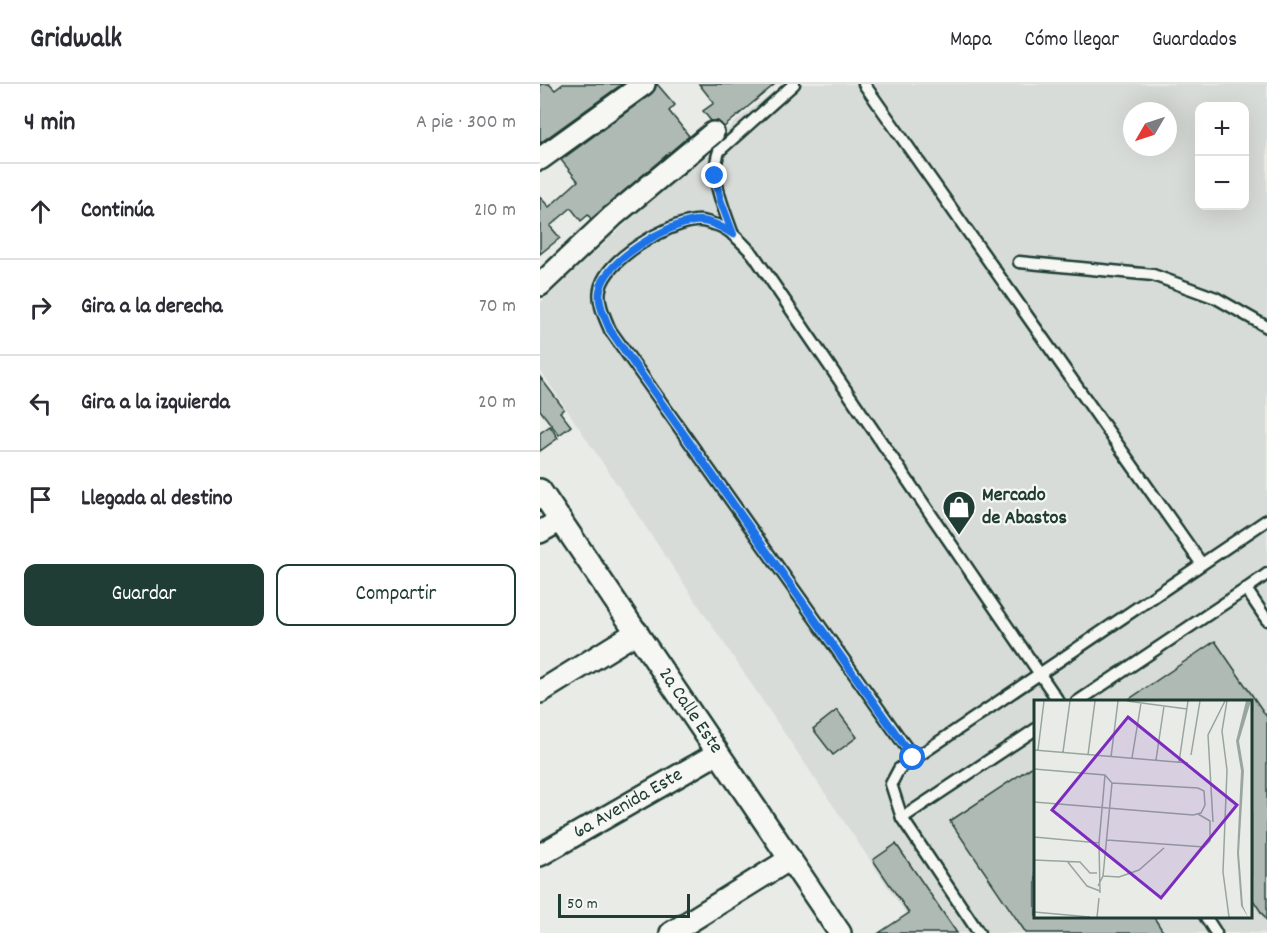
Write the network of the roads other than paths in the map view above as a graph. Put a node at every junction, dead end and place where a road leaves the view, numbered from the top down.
1 (644, 84) edge
2 (794, 84) edge
3 (864, 84) edge
4 (713, 133) dead end
5 (540, 159) edge
6 (733, 234) junction
7 (1019, 262) dead end
8 (540, 285) edge
9 (1267, 327) edge
10 (540, 490) edge
11 (561, 520) junction
12 (1267, 520) edge
13 (540, 532) edge
14 (1201, 563) junction
15 (1267, 574) edge
16 (1246, 589) junction
17 (1267, 620) edge
18 (637, 632) junction
19 (1039, 674) junction
20 (540, 692) edge
21 (1058, 700) edge
22 (1080, 700) edge
23 (1034, 730) edge
24 (718, 753) junction
25 (913, 758) junction
26 (902, 818) junction
27 (540, 855) edge
28 (790, 859) junction
29 (1206, 918) edge
30 (671, 933) edge
31 (840, 933) edge
32 (979, 933) edge
33 (1216, 933) edge

1 - 5 street
2 - 6 lane
3 - 14 lane
4 - 8 street
6 - 19 lane
6 - 25 lane
7 - 9 lane
10 - 11 street, 2a Calle Este
11 - 13 street
11 - 18 street, 2a Calle Este
12 - 14 lane
14 - 19 lane
15 - 16 lane
16 - 17 lane
16 - 22 lane
18 - 20 street
18 - 24 street, 2a Calle Este
19 - 21 lane
19 - 25 lane
23 - 26 lane
24 - 27 street, 6a Avenida Este
24 - 28 street, 2a Calle Este
25 - 26 lane
26 - 32 lane
28 - 30 street
28 - 31 street, 2a Calle Este
29 - 33 lane

